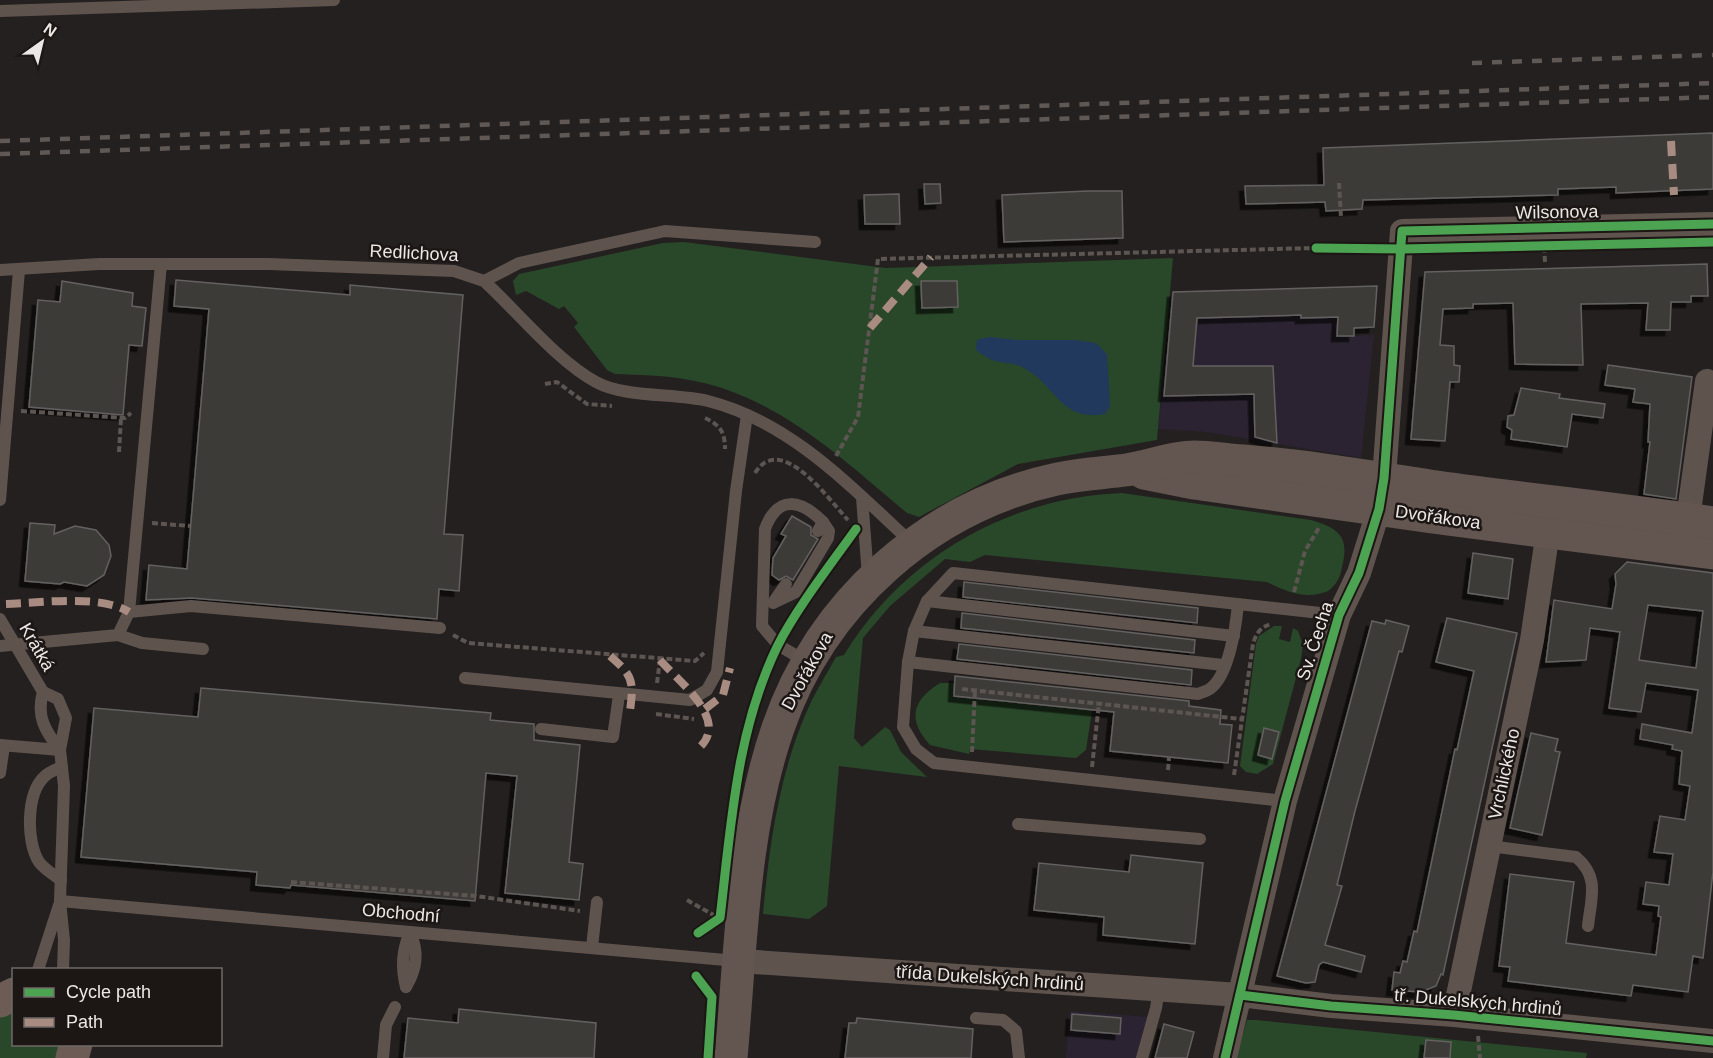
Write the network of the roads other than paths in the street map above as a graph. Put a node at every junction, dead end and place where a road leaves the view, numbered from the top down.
1 (334, 0) edge
2 (0, 11) edge
3 (1713, 224) edge
4 (1402, 231) joint
5 (815, 242) dead end
6 (161, 264) junction
7 (0, 270) edge
8 (19, 270) junction
9 (484, 281) junction
10 (1707, 381) dead end
11 (747, 415) junction
12 (3, 441) edge
13 (1382, 494) junction
14 (862, 498) junction
15 (0, 500) edge
16 (1701, 521) edge
17 (1548, 531) junction
18 (912, 543) junction
19 (1713, 553) edge
20 (868, 583) junction
21 (786, 584) dead end
22 (927, 601) junction
23 (775, 602) junction
24 (1238, 604) junction
25 (762, 610) junction
26 (129, 612) junction
27 (1339, 615) junction
28 (0, 619) edge
29 (440, 628) road end
30 (914, 631) junction
31 (118, 635) junction
32 (1234, 636) junction
33 (14, 644) junction
34 (0, 646) edge
35 (203, 649) dead end
36 (908, 662) junction
37 (808, 663) junction
38 (1223, 665) junction
39 (465, 678) dead end
40 (43, 692) junction
41 (619, 695) junction
42 (541, 729) dead end
43 (2, 746) edge
44 (60, 750) junction
45 (62, 767) junction
46 (0, 773) edge
47 (1285, 801) junction
48 (1018, 824) dead end
49 (1200, 839) dead end
50 (1489, 846) junction
51 (61, 880) junction
52 (60, 901) junction
53 (597, 902) dead end
54 (1588, 926) dead end
55 (592, 947) junction
56 (740, 961) junction
57 (38, 968) edge
58 (63, 968) edge
59 (1158, 989) junction
60 (1240, 995) junction
61 (395, 1007) dead end
62 (1454, 1015) junction
63 (976, 1018) dead end
64 (1713, 1041) edge
65 (382, 1058) edge
66 (731, 1058) edge
67 (1019, 1058) edge
68 (1142, 1058) edge
69 (1225, 1058) edge

1 - 2 lane
3 - 4 street, Wilsonova
4 - 13 street, Sv. Čecha
5 - 9 lane
6 - 8 lane, Redlichova
6 - 9 lane, Redlichova
6 - 26 lane
7 - 8 lane, Redlichova
8 - 12 lane
9 - 11 lane, Redlichova
10 - 16 street
11 - 14 lane, Redlichova
11 - 41 lane
12 - 15 lane
13 - 16 main road, Dvořákova
13 - 17 main road, Dvořákova
13 - 18 main road, Dvořákova
13 - 27 street, Sv. Čecha
14 - 18 lane, Redlichova
14 - 20 lane
17 - 19 main road, Dvořákova
17 - 50 street, Vrchlického
18 - 20 main road, Dvořákova
20 - 37 main road, Dvořákova
21 - 23 lane
22 - 24 lane
22 - 30 lane
22 - 32 lane
23 - 25 lane
23 - 25 lane
24 - 27 lane
24 - 32 lane
25 - 37 lane
26 - 29 lane
26 - 31 lane
27 - 47 street, Sv. Čecha
28 - 33 lane, Krátká
30 - 36 lane
30 - 38 lane
31 - 33 lane
31 - 35 lane
32 - 38 lane
33 - 34 lane
33 - 40 lane, Krátká
36 - 38 lane
36 - 47 lane
37 - 56 main road, Dvořákova
39 - 41 lane
40 - 44 lane
40 - 44 lane
41 - 42 lane
43 - 44 lane
43 - 46 lane
44 - 45 lane
45 - 51 lane
45 - 51 lane
47 - 60 street, Sv. Čecha
48 - 49 lane
50 - 54 lane
50 - 62 street, Vrchlického
51 - 52 lane
52 - 55 lane, Obchodní
52 - 57 lane
52 - 58 lane
53 - 55 lane
55 - 56 lane, Obchodní
56 - 59 street, třída Dukelských hrdinů
56 - 66 main road, Dvořákova
59 - 60 street, třída Dukelských hrdinů
59 - 68 lane
60 - 62 street, tř. Dukelských hrdinů
60 - 69 street, Sv. Čecha
61 - 65 lane
62 - 64 street, tř. Dukelských hrdinů
63 - 67 lane

